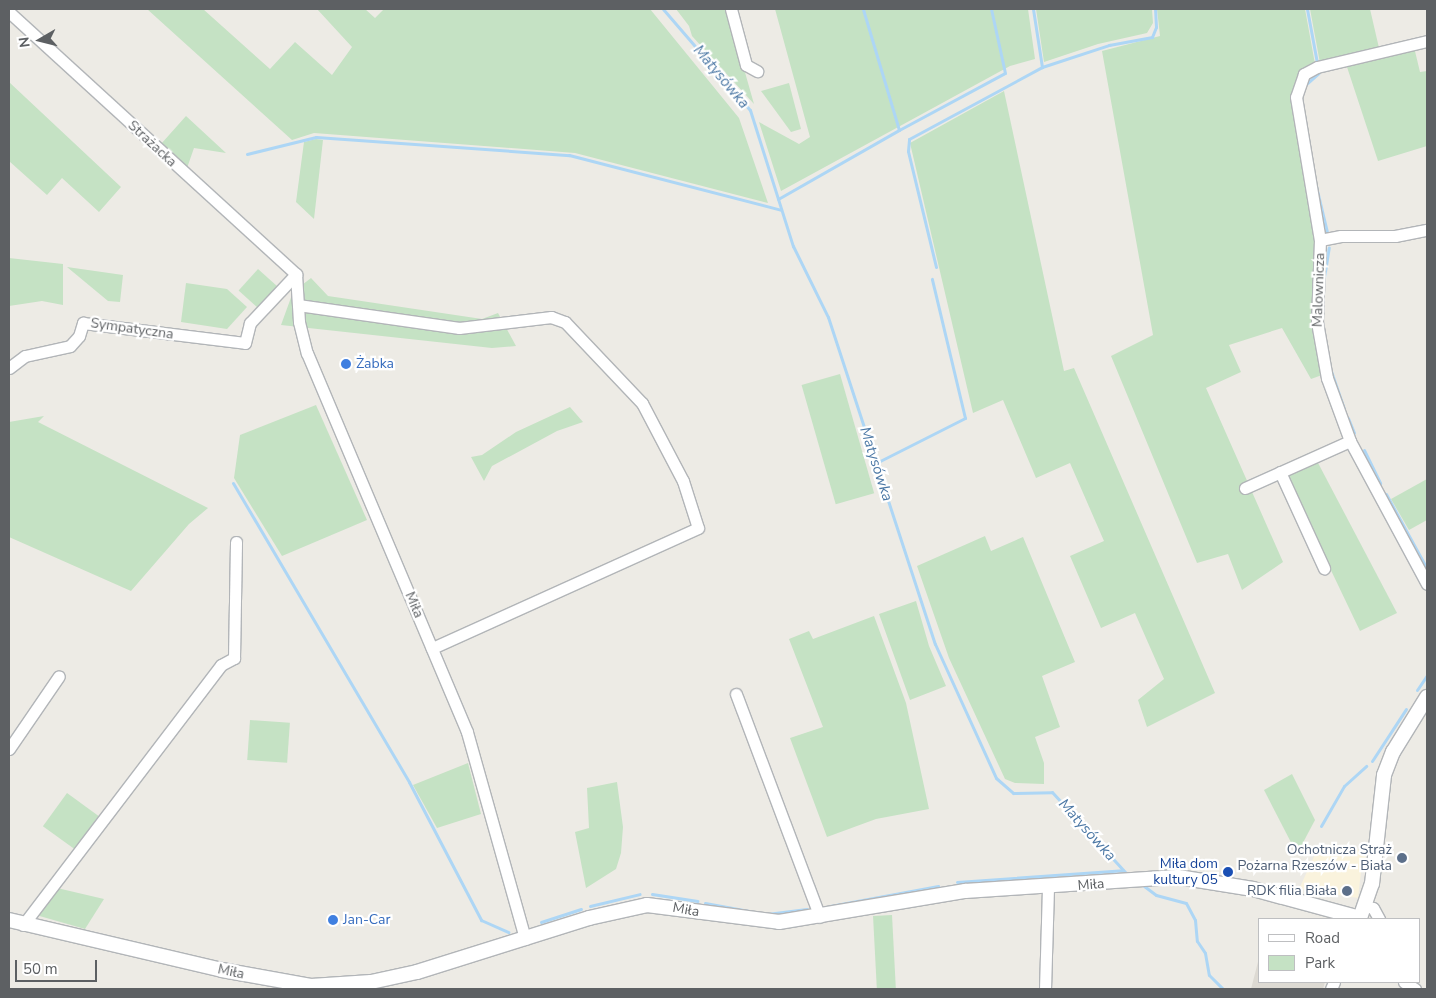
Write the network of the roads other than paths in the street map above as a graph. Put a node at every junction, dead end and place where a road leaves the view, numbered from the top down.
1 (731, 9) edge
2 (9, 12) edge
3 (1427, 41) edge
4 (757, 71) dead end
5 (1427, 230) edge
6 (1320, 240) junction
7 (296, 274) junction
8 (298, 305) junction
9 (9, 368) edge
10 (1350, 441) junction
11 (1280, 472) junction
12 (1245, 488) dead end
13 (236, 542) dead end
14 (1324, 568) dead end
15 (1427, 584) edge
16 (432, 648) junction
17 (58, 676) dead end
18 (736, 694) dead end
19 (1427, 697) edge
20 (9, 750) edge
21 (1048, 888) junction
22 (1362, 914) edge
23 (820, 917) junction
24 (1378, 918) edge
25 (9, 920) edge
26 (23, 925) junction
27 (525, 939) junction
28 (1045, 989) edge

1 - 4 street
2 - 7 street, Strażacka
3 - 6 street, Malownicza
5 - 6 street
6 - 10 street, Malownicza
7 - 8 street, Miła
7 - 9 street, Sympatyczna
8 - 16 street, Miła
8 - 16 street
10 - 11 street
10 - 15 street, Malownicza
11 - 12 street
11 - 14 street
13 - 26 street
16 - 27 street, Miła
17 - 20 street
18 - 23 street
19 - 22 street
21 - 22 street, Miła
21 - 23 street, Miła
21 - 28 street
22 - 24 street
23 - 27 street, Miła
25 - 26 street, Miła
26 - 27 street, Miła

